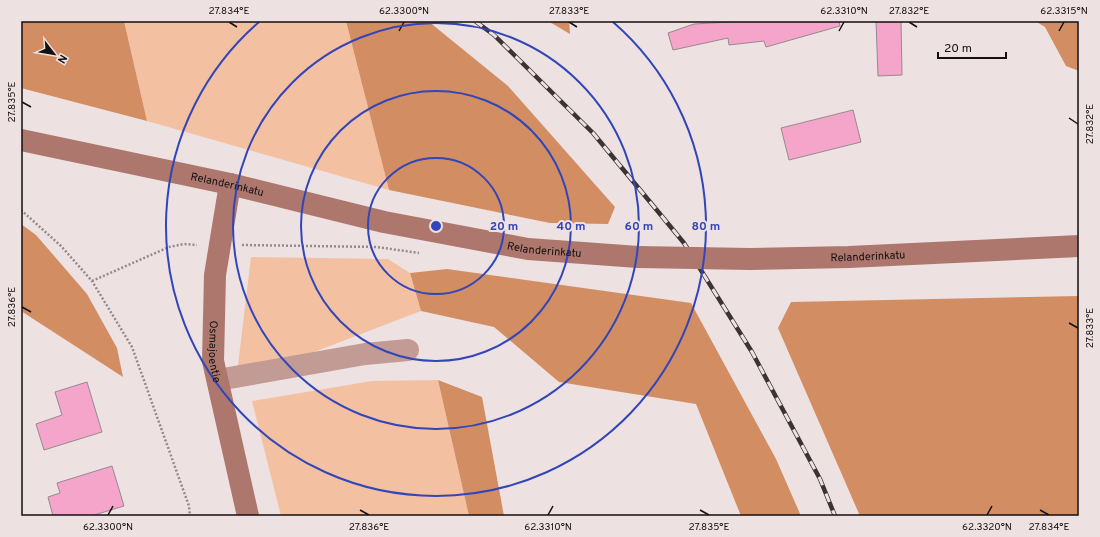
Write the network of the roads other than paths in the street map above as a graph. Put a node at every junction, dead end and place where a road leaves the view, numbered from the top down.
1 (21, 140) edge
2 (230, 184) junction
3 (1079, 246) edge
4 (408, 350) dead end
5 (218, 380) junction
6 (248, 516) edge

1 - 2 main road, Relanderinkatu
2 - 3 main road, Relanderinkatu, bridge
2 - 5 main road, Osmajoentie
4 - 5 street
5 - 6 main road, Osmajoentie

